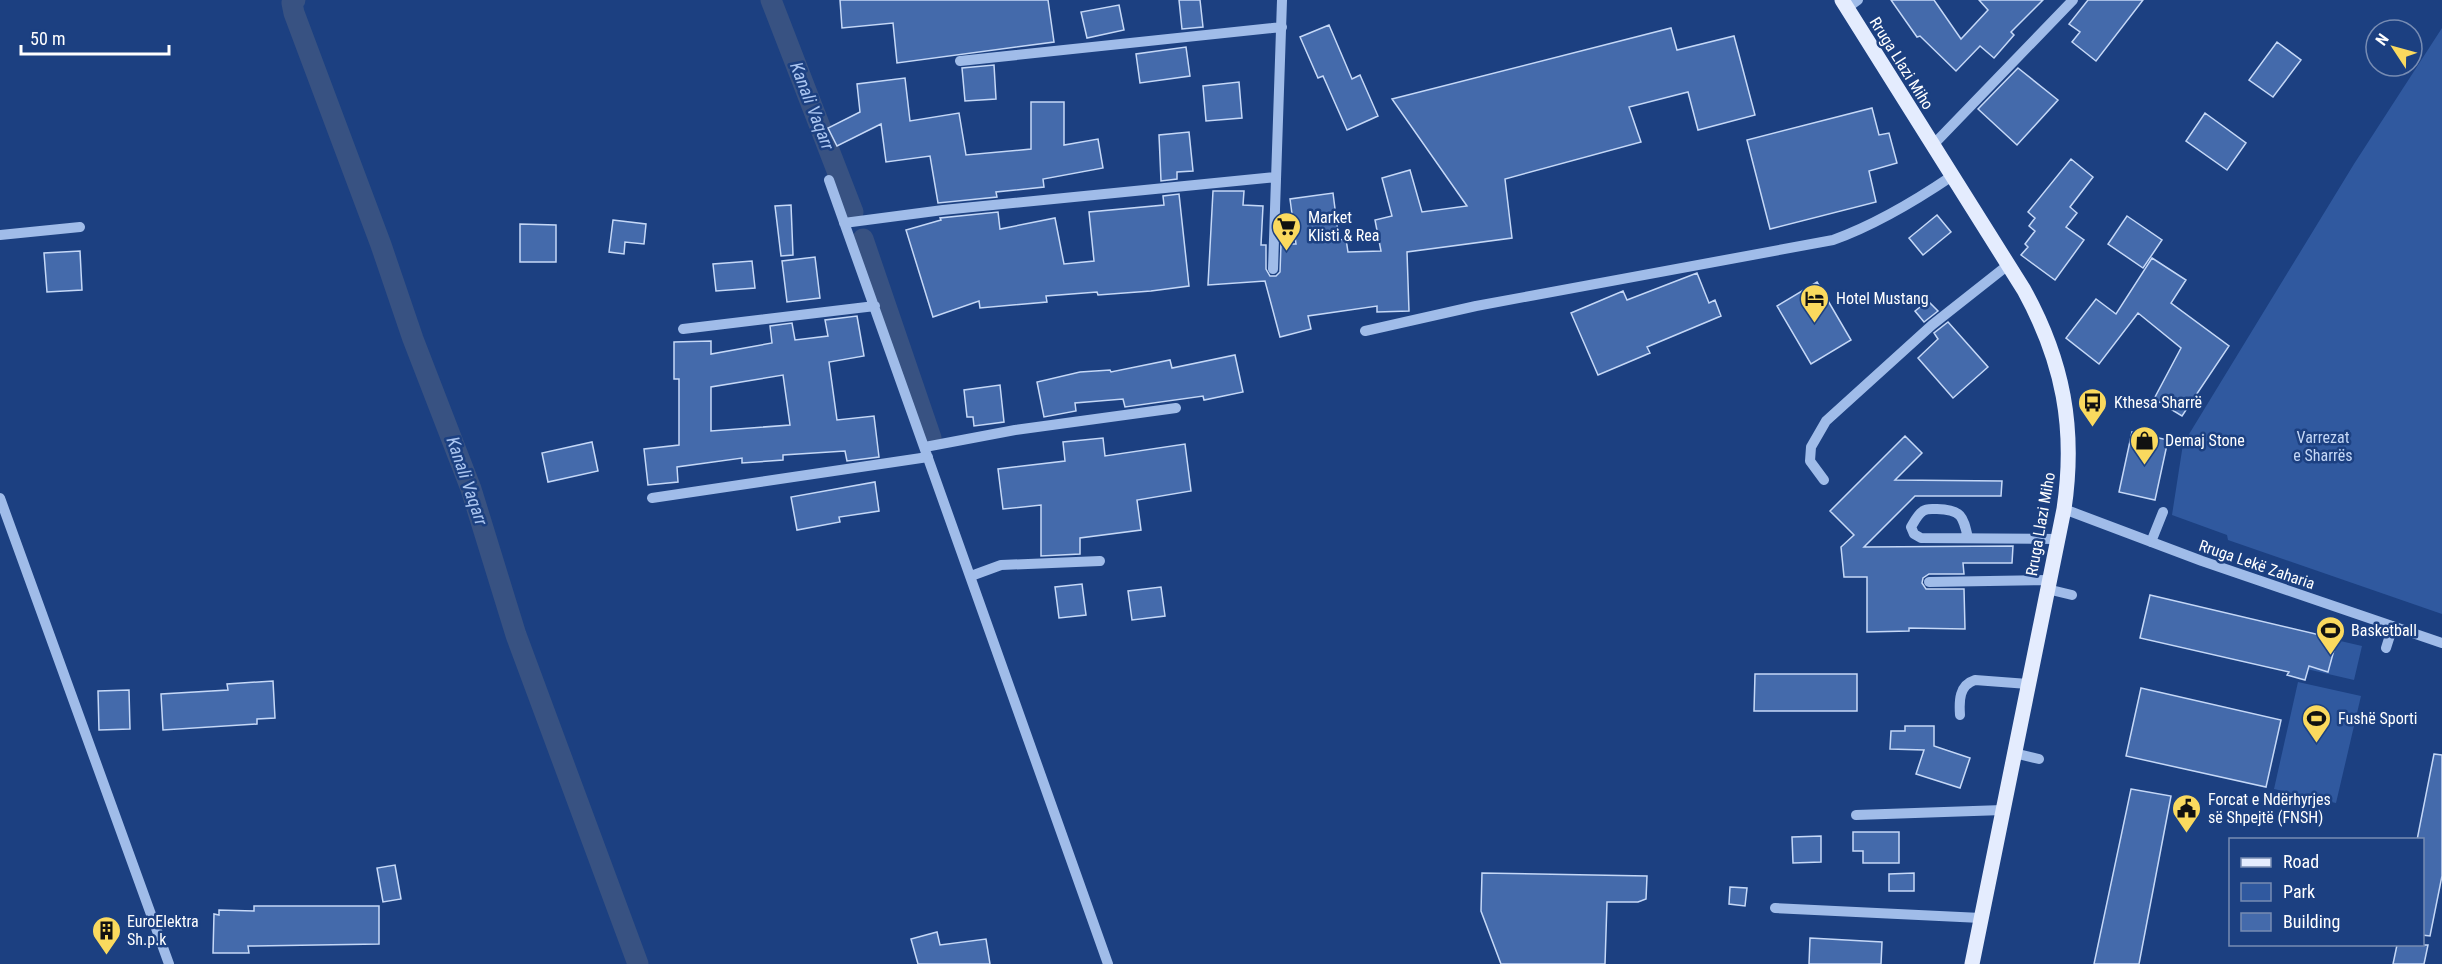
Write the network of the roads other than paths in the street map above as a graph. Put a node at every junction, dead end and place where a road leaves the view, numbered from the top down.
1 (1282, 0) edge
2 (2073, 0) edge
3 (1849, 3) edge
4 (1282, 27) junction
5 (960, 61) dead end
6 (1933, 146) junction
7 (1952, 176) junction
8 (1276, 177) junction
9 (829, 180) dead end
10 (844, 223) junction
11 (80, 226) dead end
12 (0, 235) edge
13 (2008, 265) junction
14 (1273, 269) dead end
15 (875, 306) junction
16 (683, 329) dead end
17 (1365, 331) dead end
18 (1176, 408) dead end
19 (927, 452) junction
20 (1824, 480) dead end
21 (0, 498) edge
22 (652, 498) dead end
23 (2064, 508) junction
24 (2163, 512) dead end
25 (1968, 538) junction
26 (2057, 539) junction
27 (2151, 542) junction
28 (1100, 561) dead end
29 (971, 576) junction
30 (1929, 582) dead end
31 (2048, 585) junction
32 (2072, 595) dead end
33 (2393, 626) junction
34 (2442, 643) edge
35 (2386, 648) dead end
36 (2028, 684) junction
37 (1960, 715) dead end
38 (2014, 753) junction
39 (2039, 759) dead end
40 (2002, 810) junction
41 (1857, 815) dead end
42 (1775, 908) dead end
43 (1981, 918) junction
44 (169, 964) edge
45 (1108, 964) edge
46 (1972, 964) edge

1 - 4 street
2 - 6 street
3 - 6 main road, Rruga Llazi Miho
4 - 5 street
4 - 8 street
6 - 7 main road, Rruga Llazi Miho
7 - 13 main road, Rruga Llazi Miho
7 - 17 street
8 - 10 street
8 - 14 street
9 - 10 street
10 - 15 street
11 - 12 street
13 - 20 street
13 - 23 main road, Rruga Llazi Miho
15 - 16 street
15 - 19 street
18 - 19 street
19 - 22 street
19 - 29 street
21 - 44 street
23 - 26 main road, Rruga Llazi Miho
23 - 27 street, Rruga Lekë Zaharia
24 - 27 street
25 - 25 street
25 - 26 street
26 - 31 main road, Rruga Llazi Miho
27 - 33 street, Rruga Lekë Zaharia
28 - 29 street
29 - 45 street
30 - 31 street
31 - 32 street
31 - 36 main road, Rruga Llazi Miho
33 - 34 street, Rruga Lekë Zaharia
33 - 35 street
36 - 37 street
36 - 38 main road, Rruga Llazi Miho
38 - 39 street
38 - 40 main road, Rruga Llazi Miho
40 - 41 street
40 - 43 main road, Rruga Llazi Miho
42 - 43 street
43 - 46 main road, Rruga Llazi Miho

